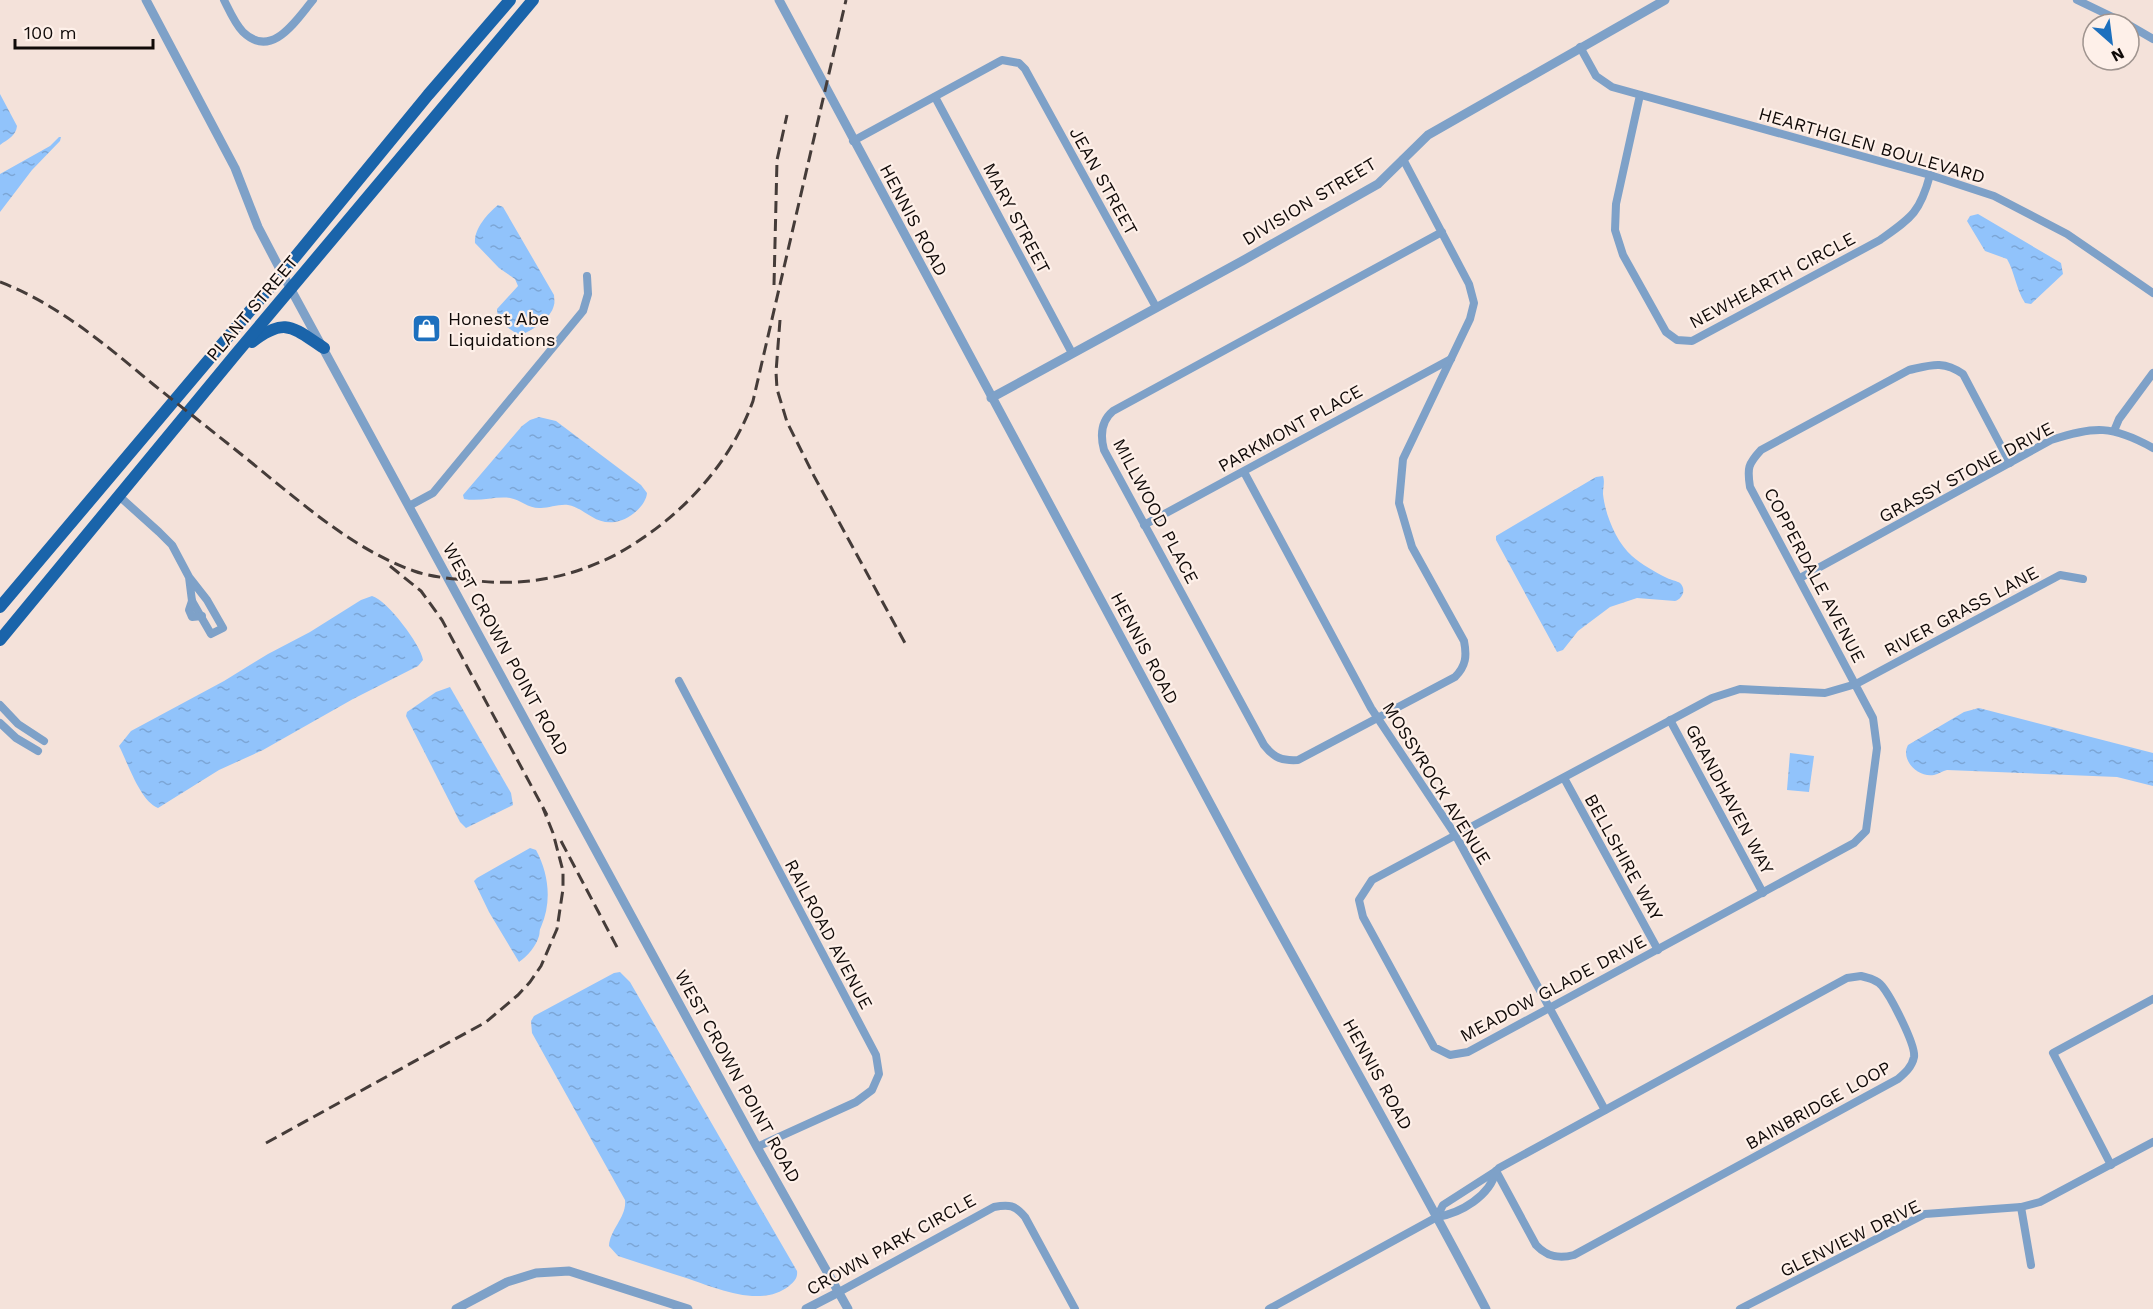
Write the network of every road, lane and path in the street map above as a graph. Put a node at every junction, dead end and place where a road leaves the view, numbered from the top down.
1 (146, 0) edge
2 (224, 0) edge
3 (312, 0) edge
4 (510, 0) edge
5 (519, 0) edge
6 (533, 0) edge
7 (779, 0) edge
8 (1665, 0) edge
9 (2077, 0) edge
10 (2101, 12) edge
11 (1580, 48) junction
12 (473, 70) junction
13 (1640, 95) junction
14 (935, 97) junction
15 (853, 141) junction
16 (1403, 159) junction
17 (1930, 175) junction
18 (1442, 232) junction
19 (282, 273) junction
20 (586, 276) dead end
21 (291, 289) junction
22 (2153, 293) edge
23 (1156, 308) junction
24 (324, 348) junction
25 (1072, 353) junction
26 (235, 355) junction
27 (1451, 359) junction
28 (2153, 373) edge
29 (991, 398) junction
30 (2114, 431) junction
31 (2153, 448) edge
32 (2010, 463) junction
33 (119, 466) junction
34 (1244, 472) junction
35 (119, 496) junction
36 (93, 497) junction
37 (410, 506) junction
38 (1144, 525) junction
39 (91, 531) junction
40 (189, 577) junction
41 (1800, 578) junction
42 (2083, 579) dead end
43 (0, 607) edge
44 (0, 640) edge
45 (679, 681) dead end
46 (1856, 684) junction
47 (0, 705) edge
48 (1378, 719) junction
49 (1670, 720) junction
50 (0, 723) edge
51 (45, 741) dead end
52 (38, 751) dead end
53 (1563, 778) junction
54 (1456, 836) junction
55 (1763, 893) junction
56 (1658, 950) junction
57 (2153, 999) edge
58 (1550, 1008) junction
59 (1605, 1110) junction
60 (2153, 1142) edge
61 (758, 1147) junction
62 (2111, 1165) junction
63 (1496, 1171) junction
64 (2021, 1207) junction
65 (1437, 1217) junction
66 (2031, 1265) dead end
67 (839, 1292) junction
68 (456, 1309) edge
69 (688, 1309) edge
70 (806, 1309) edge
71 (848, 1309) edge
72 (1075, 1309) edge
73 (1269, 1309) edge
74 (1486, 1309) edge
75 (1740, 1309) edge

1 - 19 street, WEST CROWN POINT ROAD
2 - 3 street
4 - 19 main road, PLANT STREET
5 - 12 main road
6 - 12 main road, PLANT STREET
7 - 15 street, HENNIS ROAD
8 - 11 street, DIVISION STREET
9 - 10 street
11 - 13 street, HEARTHGLEN BOULEVARD
11 - 16 street, DIVISION STREET
12 - 21 main road, PLANT STREET
13 - 17 street, HEARTHGLEN BOULEVARD
13 - 17 street, NEWHEARTH CIRCLE
14 - 15 street
14 - 23 street, JEAN STREET
14 - 25 street, MARY STREET
15 - 29 street, HENNIS ROAD
16 - 18 street
16 - 23 street, DIVISION STREET
17 - 22 street, HEARTHGLEN BOULEVARD
18 - 27 street
18 - 38 street, MILLWOOD PLACE
19 - 21 street, WEST CROWN POINT ROAD
19 - 33 main road, PLANT STREET
20 - 37 street
21 - 24 street, WEST CROWN POINT ROAD
21 - 26 main road, PLANT STREET
23 - 25 street, DIVISION STREET
24 - 26 main road
24 - 37 street, WEST CROWN POINT ROAD
25 - 29 street, DIVISION STREET
26 - 35 main road, PLANT STREET
27 - 34 street, PARKMONT PLACE
27 - 48 street, MILLWOOD PLACE
28 - 30 street
29 - 65 street, HENNIS ROAD
30 - 31 street, GRASSY STONE DRIVE
30 - 32 street, GRASSY STONE DRIVE
32 - 41 street, GRASSY STONE DRIVE
32 - 41 street, COPPERDALE AVENUE
33 - 35 main road
33 - 36 main road, PLANT STREET
34 - 38 street, PARKMONT PLACE
34 - 48 street, MOSSYROCK AVENUE
35 - 39 main road, PLANT STREET
35 - 40 street
36 - 39 main road
36 - 43 main road, PLANT STREET
37 - 61 street, WEST CROWN POINT ROAD
38 - 48 street, MILLWOOD PLACE
39 - 44 main road, PLANT STREET
40 - 40 street
41 - 46 street, COPPERDALE AVENUE
42 - 46 street, RIVER GRASS LANE
45 - 61 street, RAILROAD AVENUE
46 - 49 street, MEADOW GLADE DRIVE
46 - 55 street, MEADOW GLADE DRIVE
47 - 51 street
48 - 54 street, MOSSYROCK AVENUE
49 - 53 street, MEADOW GLADE DRIVE
49 - 55 street, GRANDHAVEN WAY
50 - 52 street
53 - 54 street, MEADOW GLADE DRIVE
53 - 56 street, BELLSHIRE WAY
54 - 58 street, MOSSYROCK AVENUE
54 - 58 street, MEADOW GLADE DRIVE
55 - 56 street, MEADOW GLADE DRIVE
56 - 58 street, MEADOW GLADE DRIVE
57 - 62 street
58 - 59 street, MOSSYROCK AVENUE
59 - 63 street, BAINBRIDGE LOOP
59 - 63 street, BAINBRIDGE LOOP
60 - 62 street, GLENVIEW DRIVE
61 - 67 street, WEST CROWN POINT ROAD
62 - 64 street, GLENVIEW DRIVE
63 - 65 street, BAINBRIDGE LOOP
63 - 65 street, BAINBRIDGE LOOP
64 - 66 street
64 - 75 street, GLENVIEW DRIVE
65 - 73 street
65 - 74 street, HENNIS ROAD
67 - 70 street, CROWN PARK CIRCLE
67 - 71 street, WEST CROWN POINT ROAD
67 - 72 street, CROWN PARK CIRCLE
68 - 69 street

